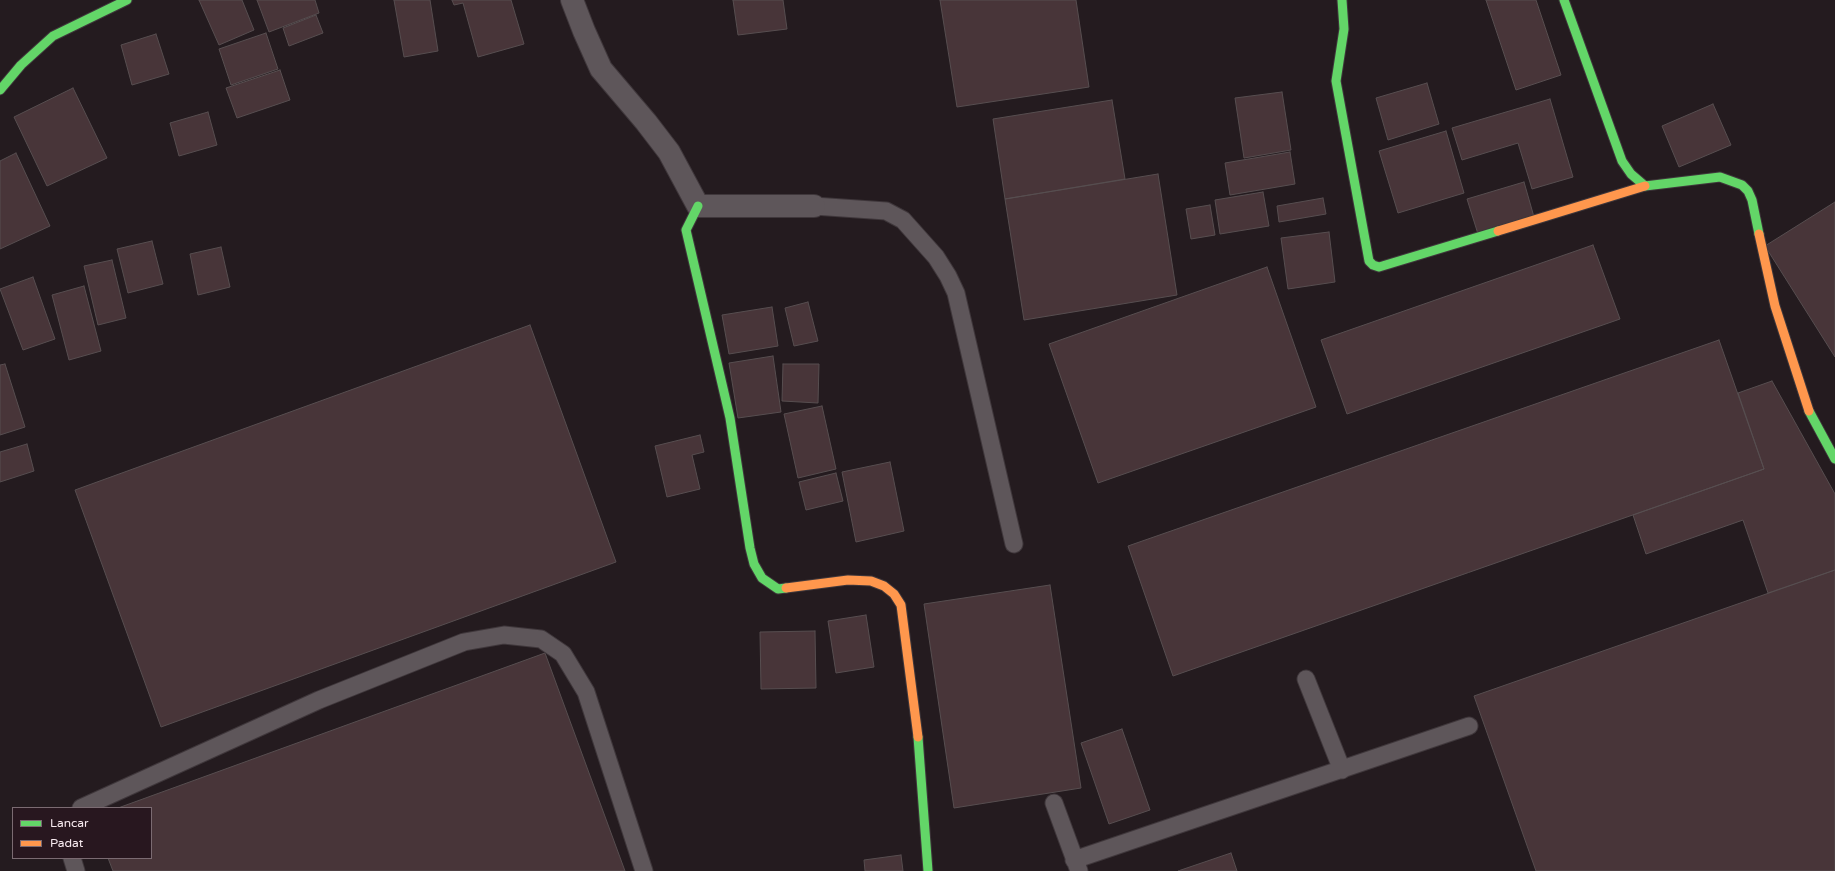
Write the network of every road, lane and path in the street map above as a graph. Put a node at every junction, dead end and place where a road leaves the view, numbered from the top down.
1 (128, 0) edge
2 (572, 0) edge
3 (1342, 0) edge
4 (1564, 0) edge
5 (0, 90) edge
6 (1645, 186) junction
7 (698, 206) junction
8 (814, 206) joint
9 (1835, 459) edge
10 (1014, 544) dead end
11 (1306, 679) dead end
12 (1469, 726) dead end
13 (1342, 770) junction
14 (1054, 803) dead end
15 (83, 807) edge
16 (72, 859) edge
17 (1077, 866) edge
18 (76, 871) edge
19 (644, 871) edge
20 (928, 871) edge

1 - 5 street
2 - 7 street
3 - 6 street
4 - 6 street
6 - 9 street
7 - 8 street
7 - 20 street
8 - 10 lane
11 - 13 lane
12 - 13 lane
13 - 17 lane
14 - 17 lane
15 - 19 lane
16 - 18 lane

